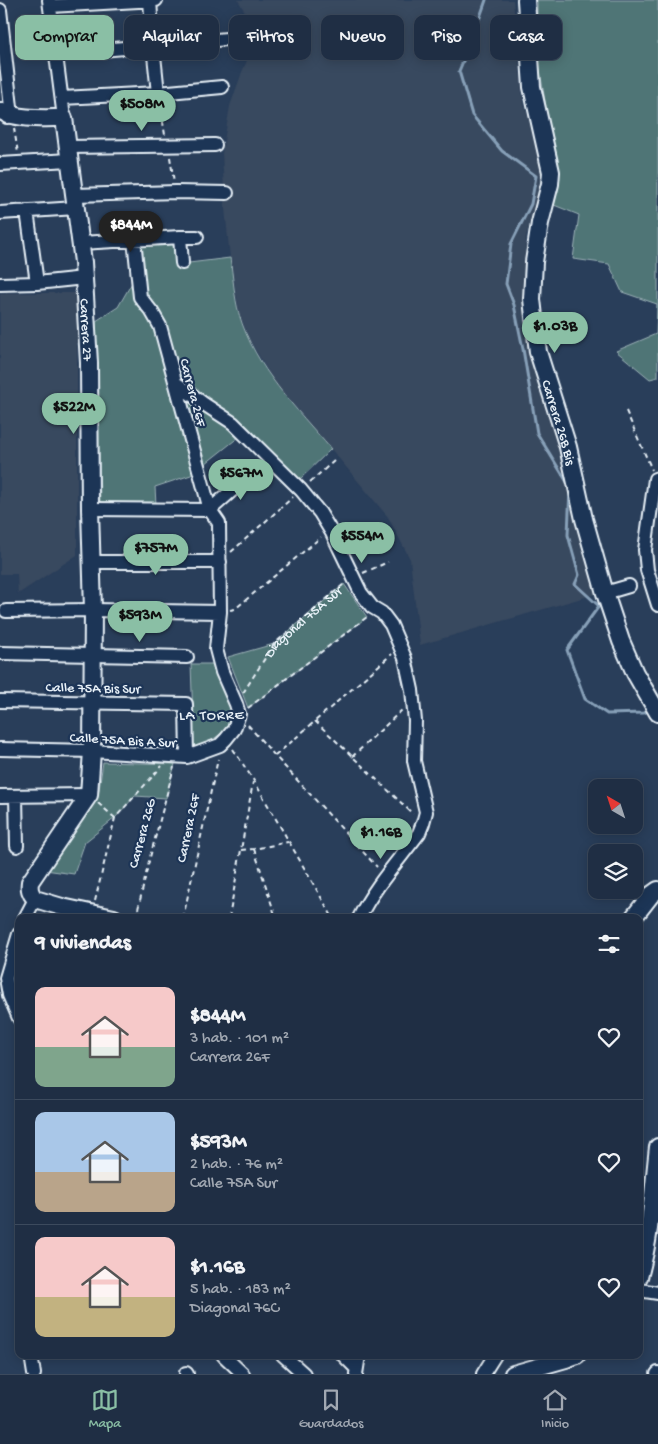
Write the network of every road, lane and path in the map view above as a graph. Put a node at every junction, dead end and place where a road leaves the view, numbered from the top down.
1 (150, 0) edge
2 (156, 0) edge
3 (526, 0) edge
4 (49, 3) edge
5 (0, 10) edge
6 (151, 15) edge
7 (57, 60) edge
8 (154, 60) edge
9 (222, 87) dead end
10 (158, 93) junction
11 (62, 98) junction
12 (4, 115) edge
13 (64, 118) junction
14 (215, 145) dead end
15 (69, 154) junction
16 (19, 163) junction
17 (0, 164) edge
18 (227, 193) dead end
19 (76, 202) junction
20 (27, 211) junction
21 (0, 213) edge
22 (180, 237) junction
23 (197, 237) dead end
24 (134, 239) junction
25 (81, 243) junction
26 (182, 263) dead end
27 (84, 278) junction
28 (37, 283) junction
29 (0, 284) edge
30 (176, 383) junction
31 (626, 411) dead end
32 (334, 461) dead end
33 (254, 471) dead end
34 (657, 478) edge
35 (301, 490) junction
36 (90, 509) junction
37 (210, 510) junction
38 (330, 529) junction
39 (92, 562) junction
40 (220, 562) junction
41 (388, 562) dead end
42 (353, 577) junction
43 (629, 586) dead end
44 (605, 593) junction
45 (658, 605) edge
46 (376, 609) junction
47 (93, 610) junction
48 (6, 611) dead end
49 (220, 612) junction
50 (400, 647) junction
51 (0, 653) edge
52 (92, 656) junction
53 (186, 657) dead end
54 (413, 700) junction
55 (0, 701) edge
56 (654, 701) edge
57 (92, 702) junction
58 (238, 709) junction
59 (315, 721) junction
60 (227, 738) junction
61 (0, 749) edge
62 (92, 751) junction
63 (274, 756) junction
64 (178, 757) junction
65 (352, 757) junction
66 (254, 781) junction
67 (89, 795) junction
68 (0, 796) edge
69 (16, 796) junction
70 (425, 817) junction
71 (115, 818) junction
72 (289, 842) junction
73 (17, 846) dead end
74 (254, 849) junction
75 (241, 850) junction
76 (386, 876) junction
77 (658, 890) edge
78 (35, 899) junction
79 (92, 913) junction
80 (28, 914) edge
81 (96, 914) edge
82 (137, 914) edge
83 (184, 914) edge
84 (230, 914) edge
85 (275, 914) edge
86 (330, 914) edge
87 (361, 914) edge
88 (636, 914) edge
89 (15, 948) edge
90 (15, 1009) edge
91 (658, 1147) edge
92 (643, 1263) edge
93 (643, 1291) edge
94 (658, 1293) edge
95 (32, 1359) edge
96 (227, 1359) edge
97 (287, 1359) edge
98 (492, 1359) edge
99 (566, 1359) edge
100 (524, 1373) edge
101 (34, 1374) edge
102 (243, 1374) edge
103 (304, 1374) edge
104 (483, 1374) edge

1 - 2 street
1 - 4 street
1 - 6 street
3 - 44 street, Carrera 26B Bis
5 - 12 street
7 - 11 street, Carrera 27
8 - 10 street
9 - 10 street
10 - 11 street
11 - 13 street, Carrera 27
12 - 13 street
12 - 16 path
13 - 15 street, Carrera 27
14 - 15 street
15 - 16 street
15 - 19 street, Carrera 27
16 - 17 street
18 - 19 street
19 - 20 street
19 - 25 street, Carrera 27
20 - 21 street
20 - 28 street
22 - 23 street
22 - 24 street
22 - 26 street
24 - 25 street
24 - 30 street, Carrera 26F
25 - 27 street, Carrera 27
27 - 28 street
27 - 36 street, Carrera 27
28 - 29 street
30 - 35 street
30 - 37 street, Carrera 26F
31 - 34 path
32 - 35 path
33 - 37 street
34 - 45 street
35 - 38 street
35 - 40 path
36 - 37 street
36 - 39 street, Carrera 27
37 - 40 street, Carrera 26F
38 - 42 street
38 - 49 path
39 - 40 street
39 - 47 street, Carrera 27
40 - 49 street, Carrera 26F
41 - 42 path, Diagonal 75A Sur
42 - 46 street
42 - 58 path, Diagonal 75A Sur
43 - 44 street
44 - 56 street, Carrera 26B Bis
46 - 50 street
46 - 58 path
47 - 48 street
47 - 49 street
47 - 52 street, Carrera 27
49 - 58 street, Carrera 26F
50 - 54 street
50 - 59 path
51 - 52 street
52 - 53 street
52 - 57 street, Carrera 27
54 - 65 path
54 - 70 street
55 - 57 street, Calle 75A Bis Sur
57 - 62 street, Carrera 27
57 - 64 street, Calle 75A Bis Sur
58 - 60 street
58 - 63 path
59 - 63 path
59 - 65 path
60 - 64 street, Calle 75A Bis A Sur
60 - 66 path
60 - 83 path, Carrera 26F
61 - 62 street, Calle 75A Bis A Sur
62 - 64 street, Calle 75A Bis A Sur
62 - 67 street
63 - 76 path
64 - 71 path
64 - 82 path, Carrera 26G
65 - 70 path
66 - 72 path
66 - 75 path
67 - 69 street
67 - 71 path
67 - 78 street
68 - 69 street
69 - 73 street
70 - 76 street
71 - 79 path
72 - 74 path
72 - 86 path
74 - 75 path
74 - 85 path
75 - 84 path
76 - 87 street
77 - 88 street
78 - 79 street
78 - 80 street
79 - 81 street
89 - 90 street
91 - 92 street
93 - 94 street
95 - 101 street
96 - 102 street
97 - 103 street
98 - 104 street
99 - 100 street

